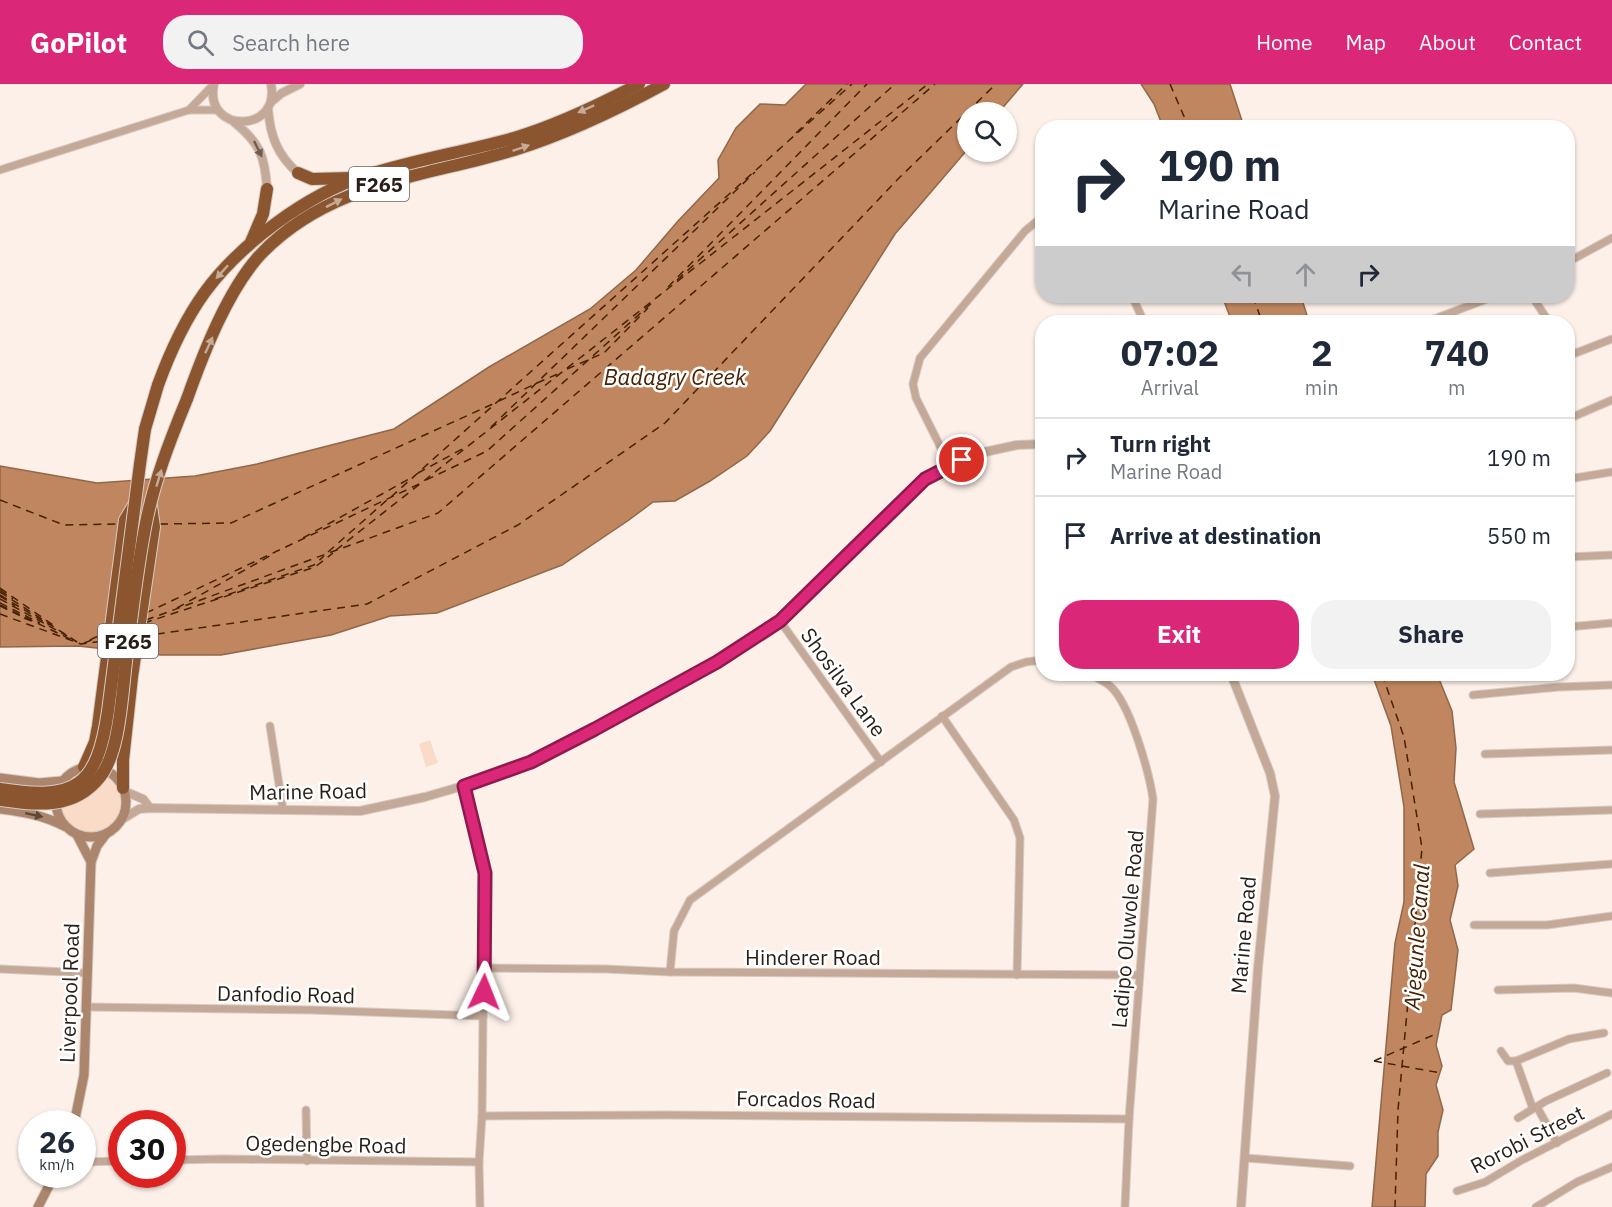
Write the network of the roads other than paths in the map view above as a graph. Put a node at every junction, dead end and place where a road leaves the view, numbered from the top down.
1 (214, 84) edge
2 (271, 84) edge
3 (300, 84) edge
4 (639, 84) edge
5 (664, 84) edge
6 (269, 105) junction
7 (189, 110) junction
8 (218, 110) junction
9 (231, 120) junction
10 (0, 170) edge
11 (298, 173) joint
12 (362, 177) junction
13 (267, 189) joint
14 (1035, 223) edge
15 (1612, 238) edge
16 (249, 247) junction
17 (1575, 258) edge
18 (1476, 303) edge
19 (1445, 315) edge
20 (1612, 339) edge
21 (1575, 353) edge
22 (1612, 400) edge
23 (1575, 415) edge
24 (1035, 444) edge
25 (950, 466) junction
26 (1612, 472) edge
27 (1575, 478) edge
28 (151, 504) junction
29 (134, 505) junction
30 (1612, 555) edge
31 (1575, 557) edge
32 (780, 621) junction
33 (1612, 623) edge
34 (1575, 626) edge
35 (1035, 661) edge
36 (1101, 681) edge
37 (1234, 681) edge
38 (1612, 685) edge
39 (1473, 695) dead end
40 (942, 716) junction
41 (270, 726) dead end
42 (1612, 750) edge
43 (1485, 754) dead end
44 (881, 762) junction
45 (84, 767) junction
46 (0, 778) edge
47 (62, 781) junction
48 (464, 786) junction
49 (0, 789) edge
50 (124, 789) junction
51 (0, 800) edge
52 (150, 808) junction
53 (0, 809) edge
54 (283, 810) junction
55 (1612, 810) edge
56 (1480, 814) dead end
57 (121, 820) junction
58 (66, 827) junction
59 (77, 834) junction
60 (106, 834) junction
61 (91, 862) junction
62 (1612, 864) edge
63 (1490, 873) dead end
64 (1612, 916) edge
65 (1474, 925) dead end
66 (486, 968) junction
67 (0, 969) edge
68 (670, 972) junction
69 (87, 973) junction
70 (1017, 975) junction
71 (1139, 975) junction
72 (1498, 990) dead end
73 (1612, 993) edge
74 (87, 1007) junction
75 (483, 1016) junction
76 (1604, 1033) dead end
77 (1501, 1051) dead end
78 (1516, 1061) junction
79 (1607, 1073) dead end
80 (1535, 1108) junction
81 (77, 1110) edge
82 (306, 1110) dead end
83 (1612, 1114) edge
84 (482, 1116) junction
85 (1518, 1118) dead end
86 (1129, 1119) junction
87 (1557, 1143) junction
88 (1245, 1158) junction
89 (186, 1160) edge
90 (307, 1161) junction
91 (479, 1162) junction
92 (1350, 1166) dead end
93 (1612, 1167) edge
94 (48, 1188) edge
95 (1457, 1191) dead end
96 (38, 1207) edge
97 (480, 1207) edge
98 (1125, 1207) edge
99 (1241, 1207) edge
100 (1536, 1207) edge

1 - 7 street
1 - 8 street
2 - 6 street
3 - 6 street
4 -> 12 highway, F265
28 -> 5 highway, F265, bridge
6 - 9 street
6 - 11 street
7 - 8 street
7 - 10 street
8 - 9 street
9 -> 13 street
11 - 12 highway
12 - 16 highway, F265
13 - 16 highway
14 - 25 street
15 - 17 street
16 -> 29 highway, F265, bridge
18 - 19 street
20 - 21 street
22 - 23 street
24 - 25 street, Marine Road
25 - 32 street, Marine Road
26 - 27 street
28 - 50 highway
28 - 51 highway, F265, bridge
29 - 45 highway
29 - 49 highway, F265, bridge
30 - 31 street
32 - 44 street, Shosilva Lane
32 - 48 street, Marine Road
33 - 34 street
35 - 40 street
36 - 71 street, Ladipo Oluwole Road
37 - 88 street, Marine Road
38 - 39 street
40 - 44 street
40 - 70 street
41 - 54 street
42 - 43 street
44 - 68 street
45 - 47 main road
45 - 50 main road
46 - 47 main road
47 - 58 main road
48 - 54 street, Marine Road
48 - 66 street
50 - 52 street
50 - 57 main road
52 - 54 street, Marine Road
52 - 57 street
53 -> 58 main road
55 - 56 street
57 - 60 main road
58 - 59 main road
59 - 60 main road
59 - 61 main road, Liverpool Road
60 - 61 main road, Liverpool Road
61 - 69 main road, Liverpool Road
62 - 63 street
64 - 65 street
66 - 68 street, Hinderer Road
66 - 75 street
67 - 69 street
68 - 70 street, Hinderer Road
69 - 74 main road, Liverpool Road
70 - 71 street, Hinderer Road
71 - 86 street, Ladipo Oluwole Road
72 - 73 street
74 - 75 street, Danfodio Road
74 - 81 main road, Liverpool Road
75 - 84 street
76 - 78 street
77 - 78 street
78 - 80 street
79 - 80 street
80 - 85 street
80 - 87 street
82 - 90 street
83 - 87 street, Rorobi Street
84 - 86 street, Forcados Road
84 - 91 street
86 - 98 street, Ladipo Oluwole Road
87 - 95 street, Rorobi Street
88 - 92 street
88 - 99 street, Marine Road
89 - 90 street, Ogedengbe Road
90 - 91 street, Ogedengbe Road
91 - 97 street
93 - 100 street
94 - 96 main road

